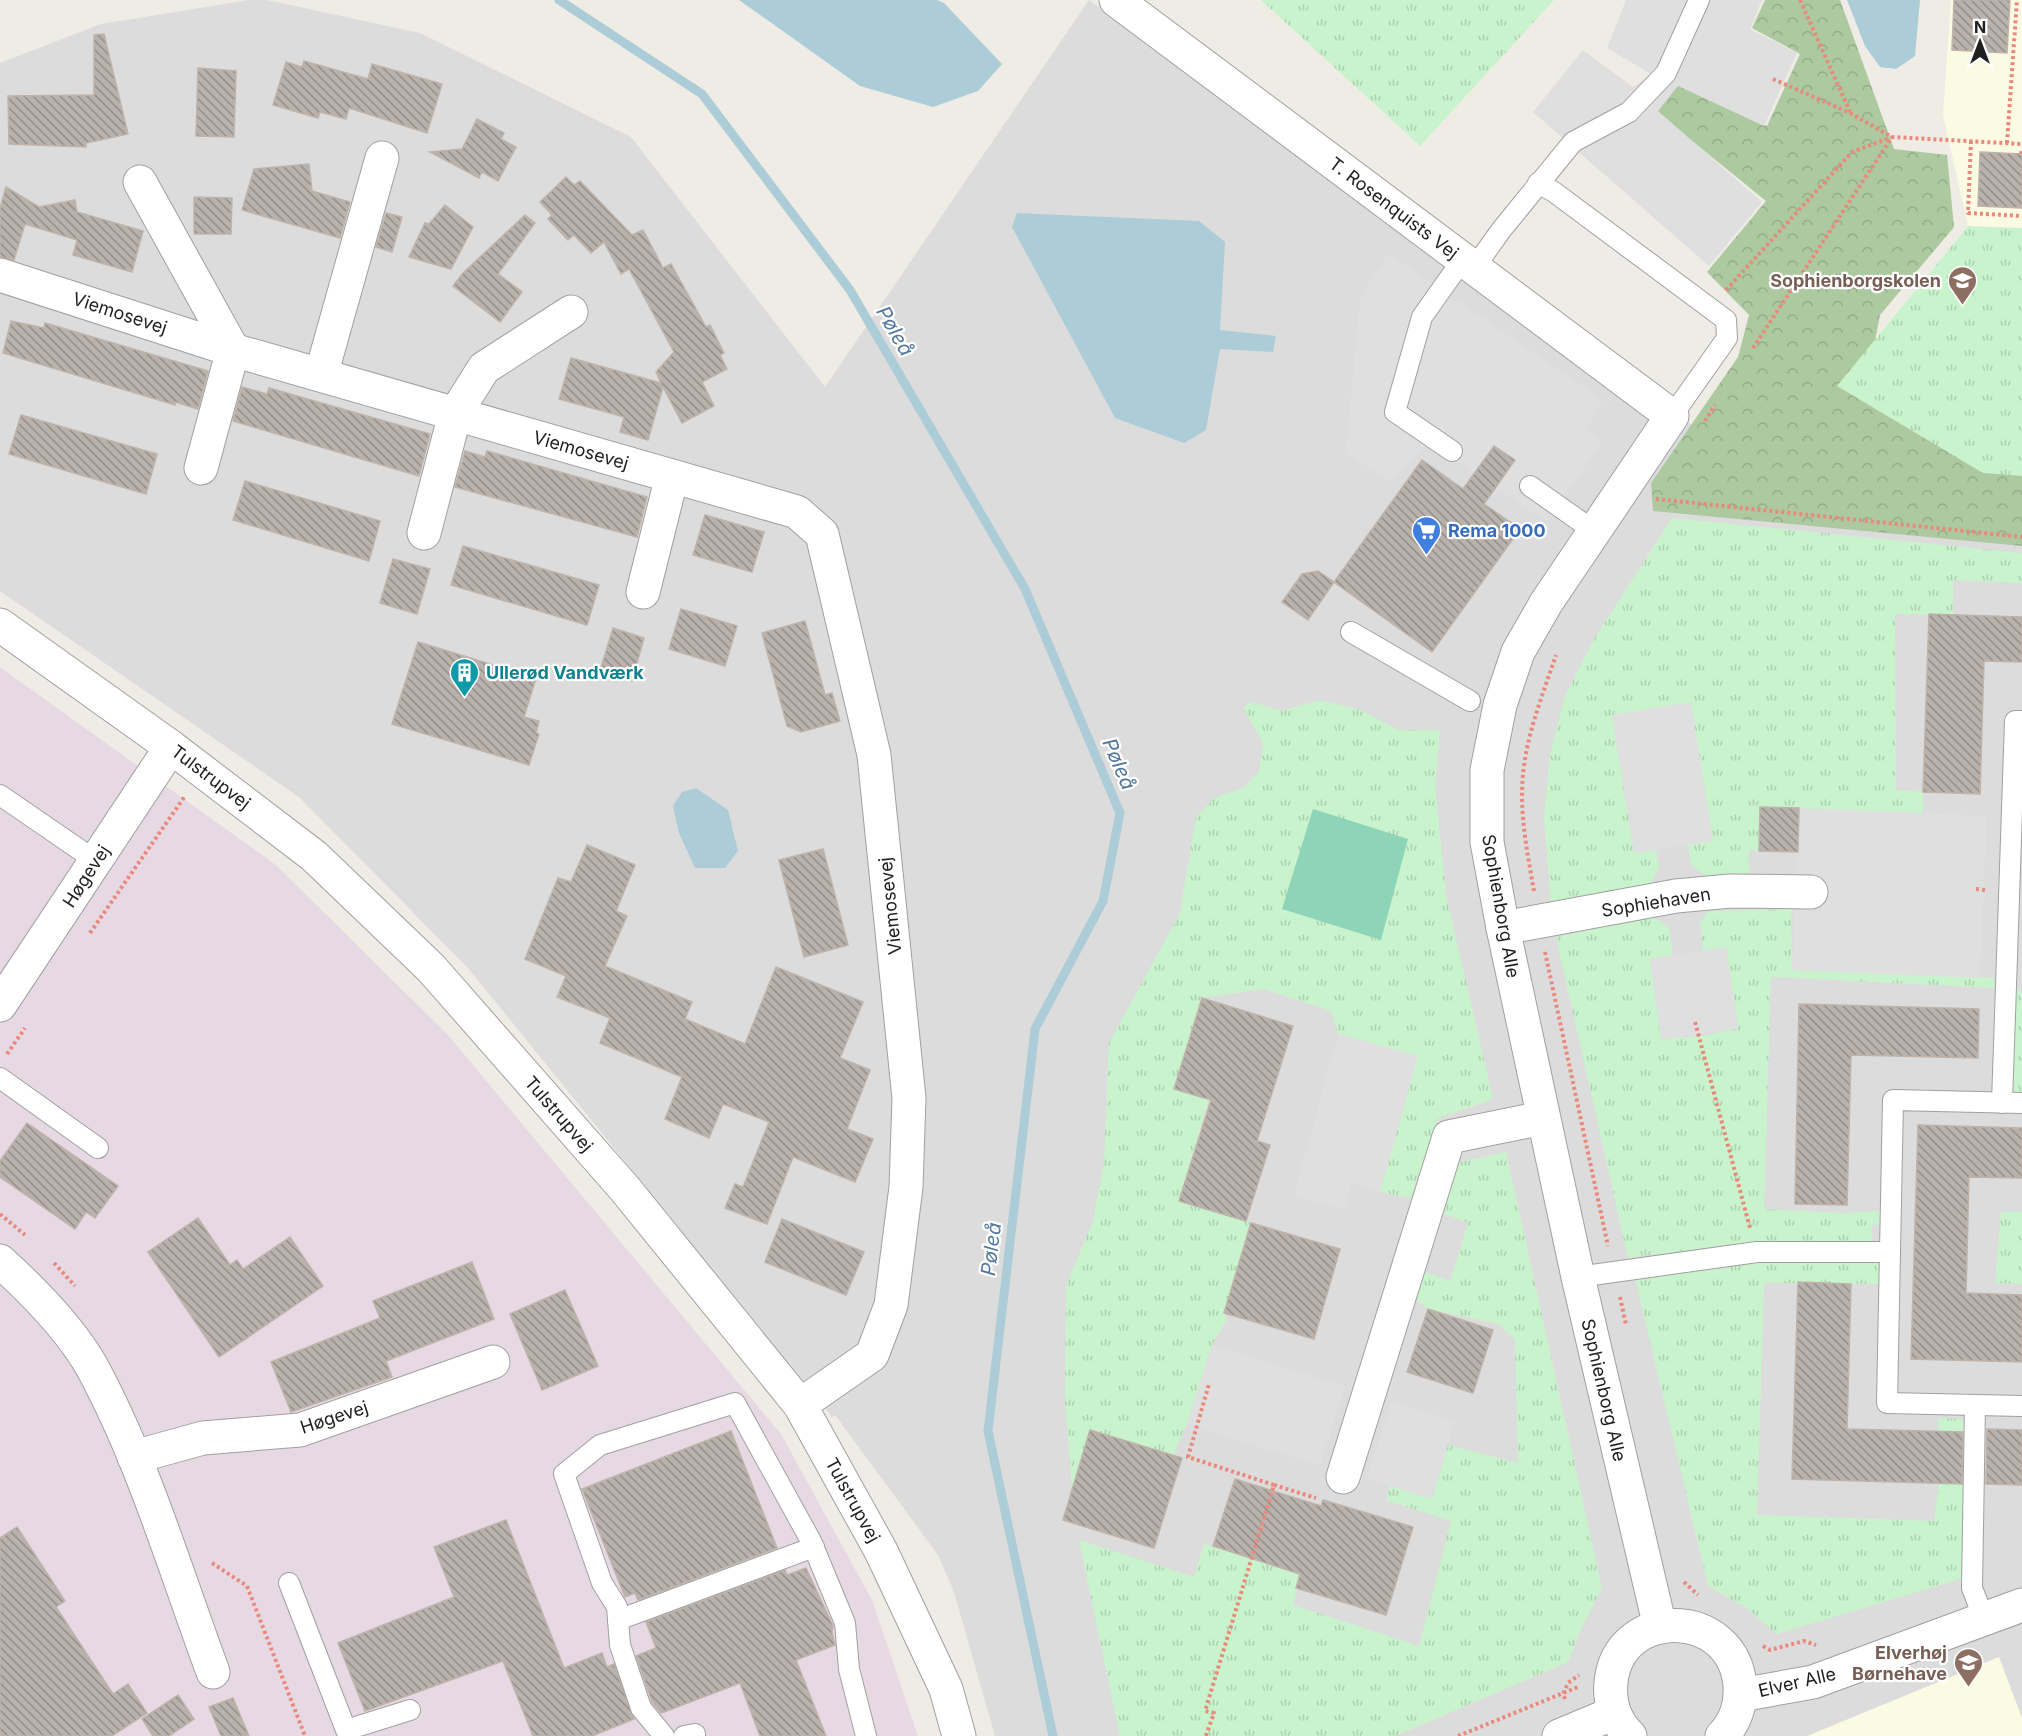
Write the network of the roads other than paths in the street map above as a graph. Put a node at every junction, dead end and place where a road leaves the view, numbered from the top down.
1 (1116, 0) edge
2 (1699, 0) edge
3 (382, 158) dead end
4 (140, 182) dead end
5 (1538, 183) junction
6 (1469, 264) junction
7 (2, 285) edge
8 (571, 312) dead end
9 (233, 350) junction
10 (321, 375) junction
11 (455, 414) junction
12 (1686, 422) junction
13 (1452, 451) dead end
14 (201, 468) dead end
15 (672, 476) junction
16 (1530, 486) dead end
17 (1594, 531) junction
18 (424, 533) dead end
19 (643, 592) dead end
20 (0, 625) edge
21 (1351, 632) dead end
22 (1470, 701) dead end
23 (2022, 721) edge
24 (171, 747) junction
25 (0, 795) edge
26 (96, 861) junction
27 (1810, 892) dead end
28 (1503, 928) junction
29 (0, 1005) edge
30 (0, 1078) edge
31 (2002, 1103) junction
32 (2022, 1103) edge
33 (1544, 1118) junction
34 (98, 1148) dead end
35 (1890, 1252) junction
36 (0, 1261) edge
37 (1578, 1277) junction
38 (493, 1362) dead end
39 (800, 1405) junction
40 (1975, 1405) junction
41 (2022, 1406) edge
42 (134, 1457) junction
43 (1343, 1477) dead end
44 (814, 1547) junction
45 (289, 1583) dead end
46 (2022, 1605) edge
47 (1984, 1619) junction
48 (618, 1620) junction
49 (1660, 1627) junction
50 (213, 1671) dead end
51 (1741, 1695) junction
52 (410, 1710) dead end
53 (1622, 1724) edge
54 (664, 1736) edge
55 (866, 1736) edge
56 (959, 1736) edge
57 (1558, 1736) edge
58 (1722, 1736) edge

1 - 6 street, T. Rosenquists Vej
2 - 5 lane
3 - 10 street
4 - 9 street
5 - 6 lane
5 - 12 lane
6 - 12 street, T. Rosenquists Vej
6 - 13 lane
7 - 9 street, Viemosevej
8 - 11 street
9 - 10 street, Viemosevej
9 - 14 street
10 - 11 street, Viemosevej
11 - 15 street, Viemosevej
11 - 18 street
12 - 17 street, Sophienborg Alle
15 - 19 street
15 - 39 street, Viemosevej
16 - 17 lane
17 - 28 street, Sophienborg Alle
20 - 24 street, Tulstrupvej
21 - 22 lane
23 - 31 lane
24 - 26 street, Høgevej
24 - 39 street, Tulstrupvej
25 - 26 lane
26 - 29 street, Høgevej
27 - 28 street, Sophiehaven
28 - 33 street, Sophienborg Alle
30 - 34 lane
31 - 32 lane
31 - 35 lane
33 - 37 street, Sophienborg Alle
33 - 43 street
35 - 37 lane
35 - 40 lane
36 - 42 street
37 - 49 street, Sophienborg Alle
38 - 42 street, Høgevej
39 - 56 street, Tulstrupvej
40 - 41 lane
40 - 47 lane
42 - 50 street
44 - 48 lane
44 - 48 lane
44 - 55 lane
45 - 52 lane
46 - 47 street, Elver Alle
47 - 51 street, Elver Alle
48 - 54 lane
49 - 51 street
49 - 53 street
51 - 58 street
53 - 57 street

